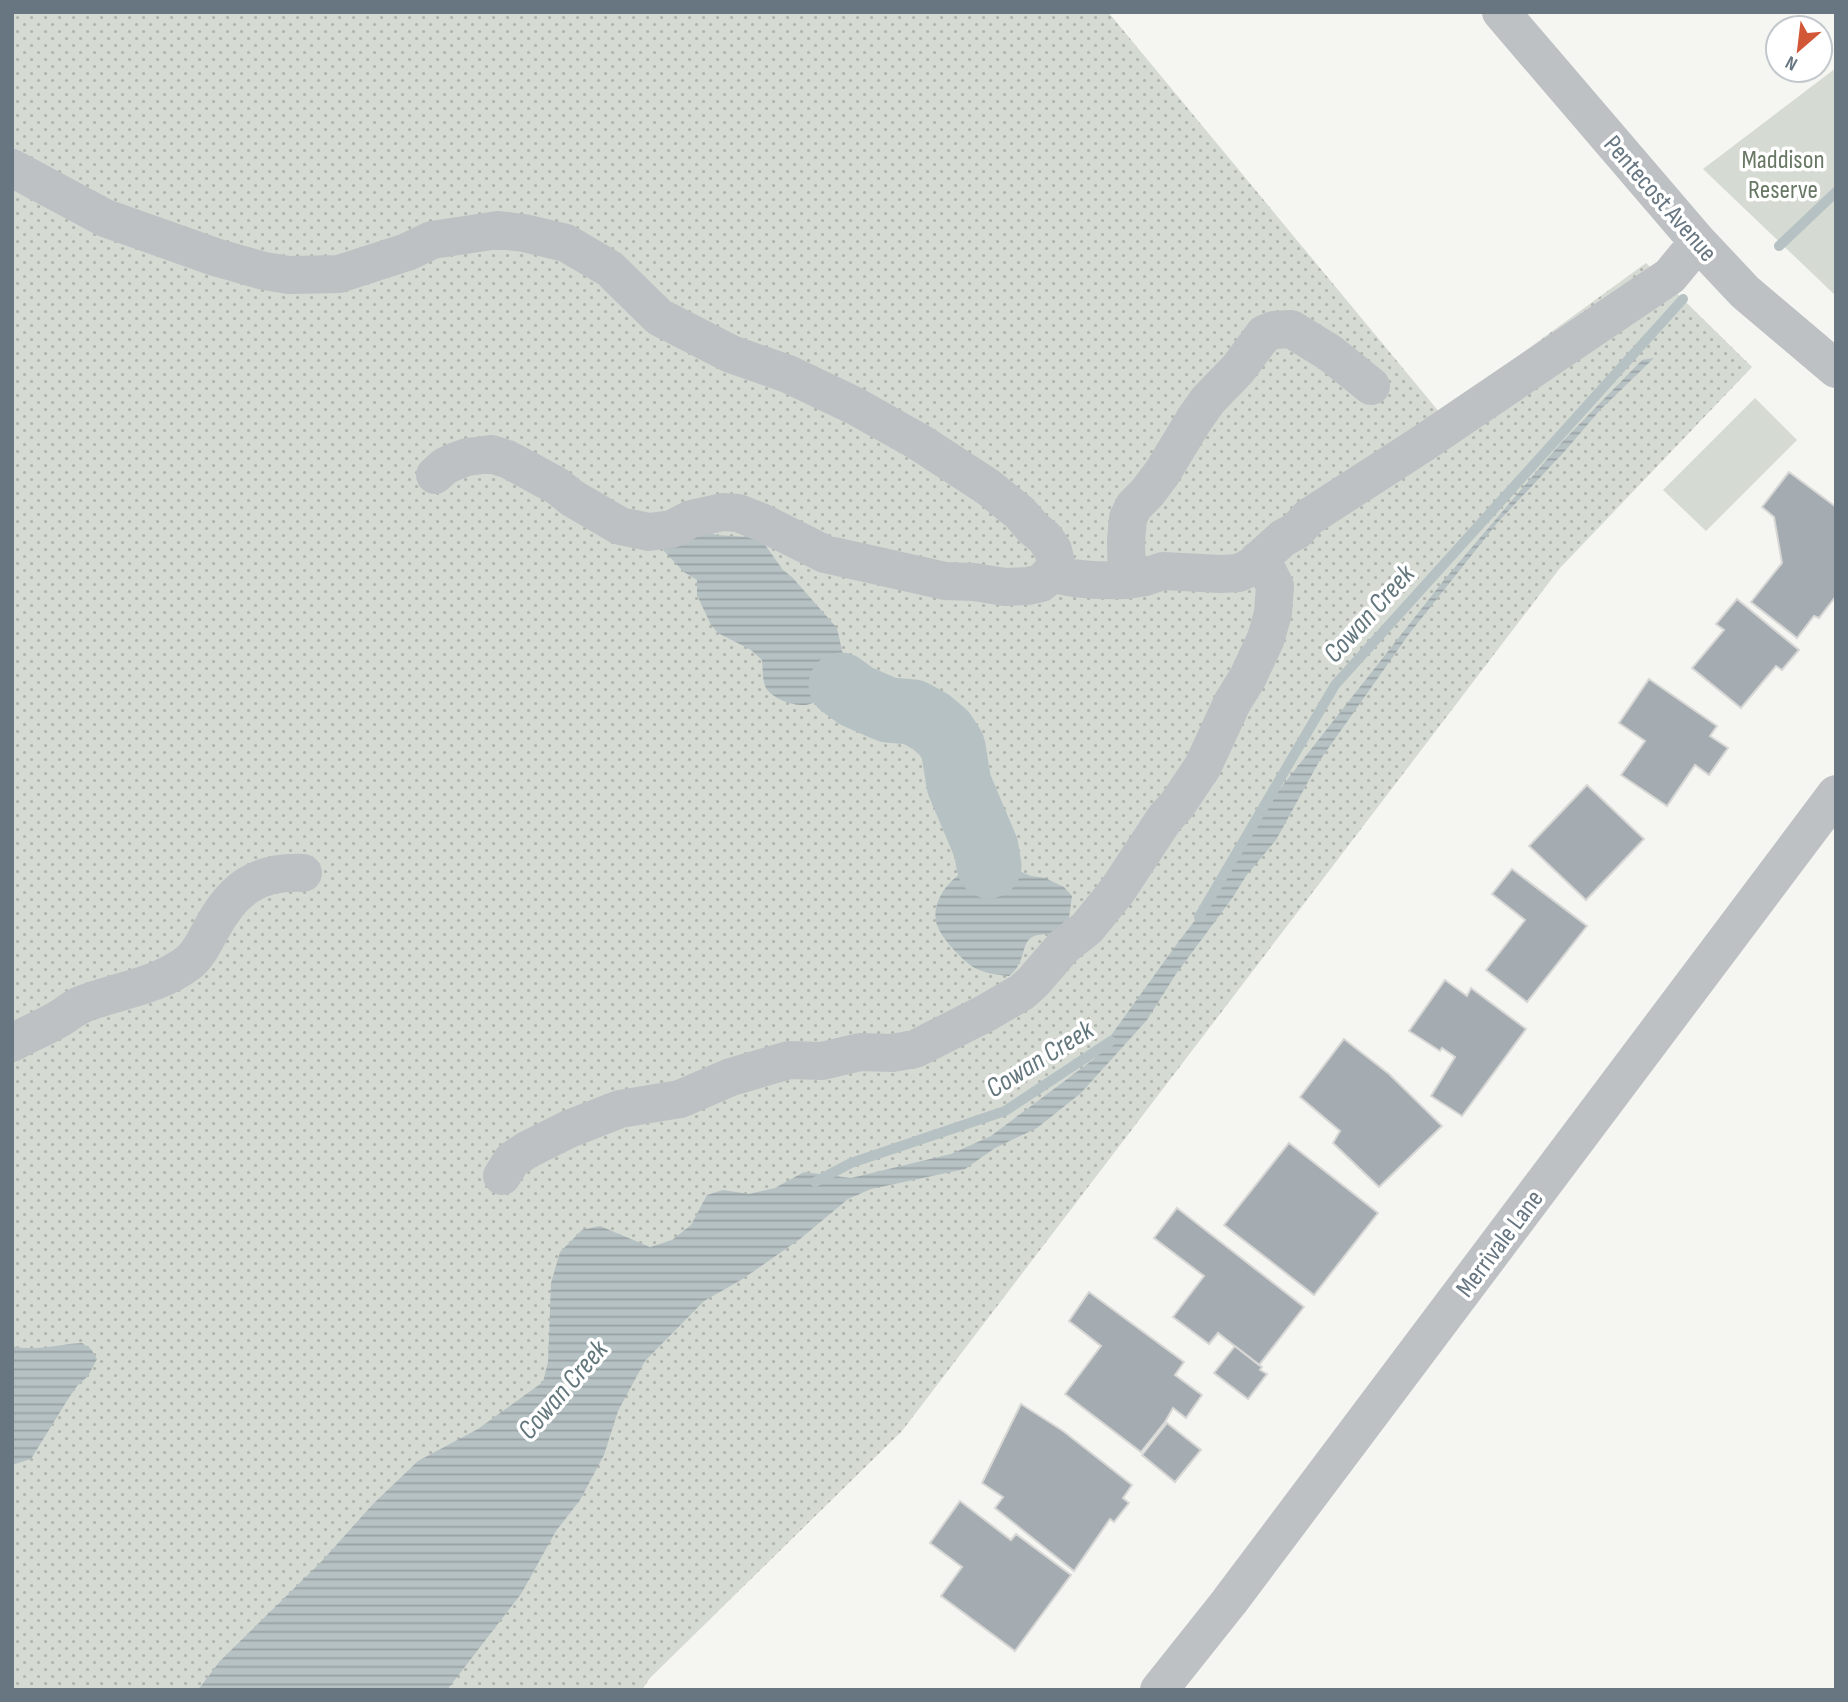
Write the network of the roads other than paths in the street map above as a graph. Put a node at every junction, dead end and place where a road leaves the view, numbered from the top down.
1 (1501, 12) edge
2 (12, 168) edge
3 (1698, 242) junction
4 (1836, 369) edge
5 (1371, 386) dead end
6 (435, 475) dead end
7 (1258, 560) junction
8 (1051, 573) junction
9 (1127, 580) junction
10 (1836, 794) edge
11 (303, 873) dead end
12 (12, 1044) edge
13 (502, 1176) dead end
14 (1159, 1690) edge

1 - 3 street, Pentecost Avenue
2 - 8 street
3 - 4 street, Pentecost Avenue
3 - 7 street
5 - 9 street
6 - 8 street
7 - 9 street
7 - 13 street
8 - 9 street
10 - 14 street, Merrivale Lane
11 - 12 street

